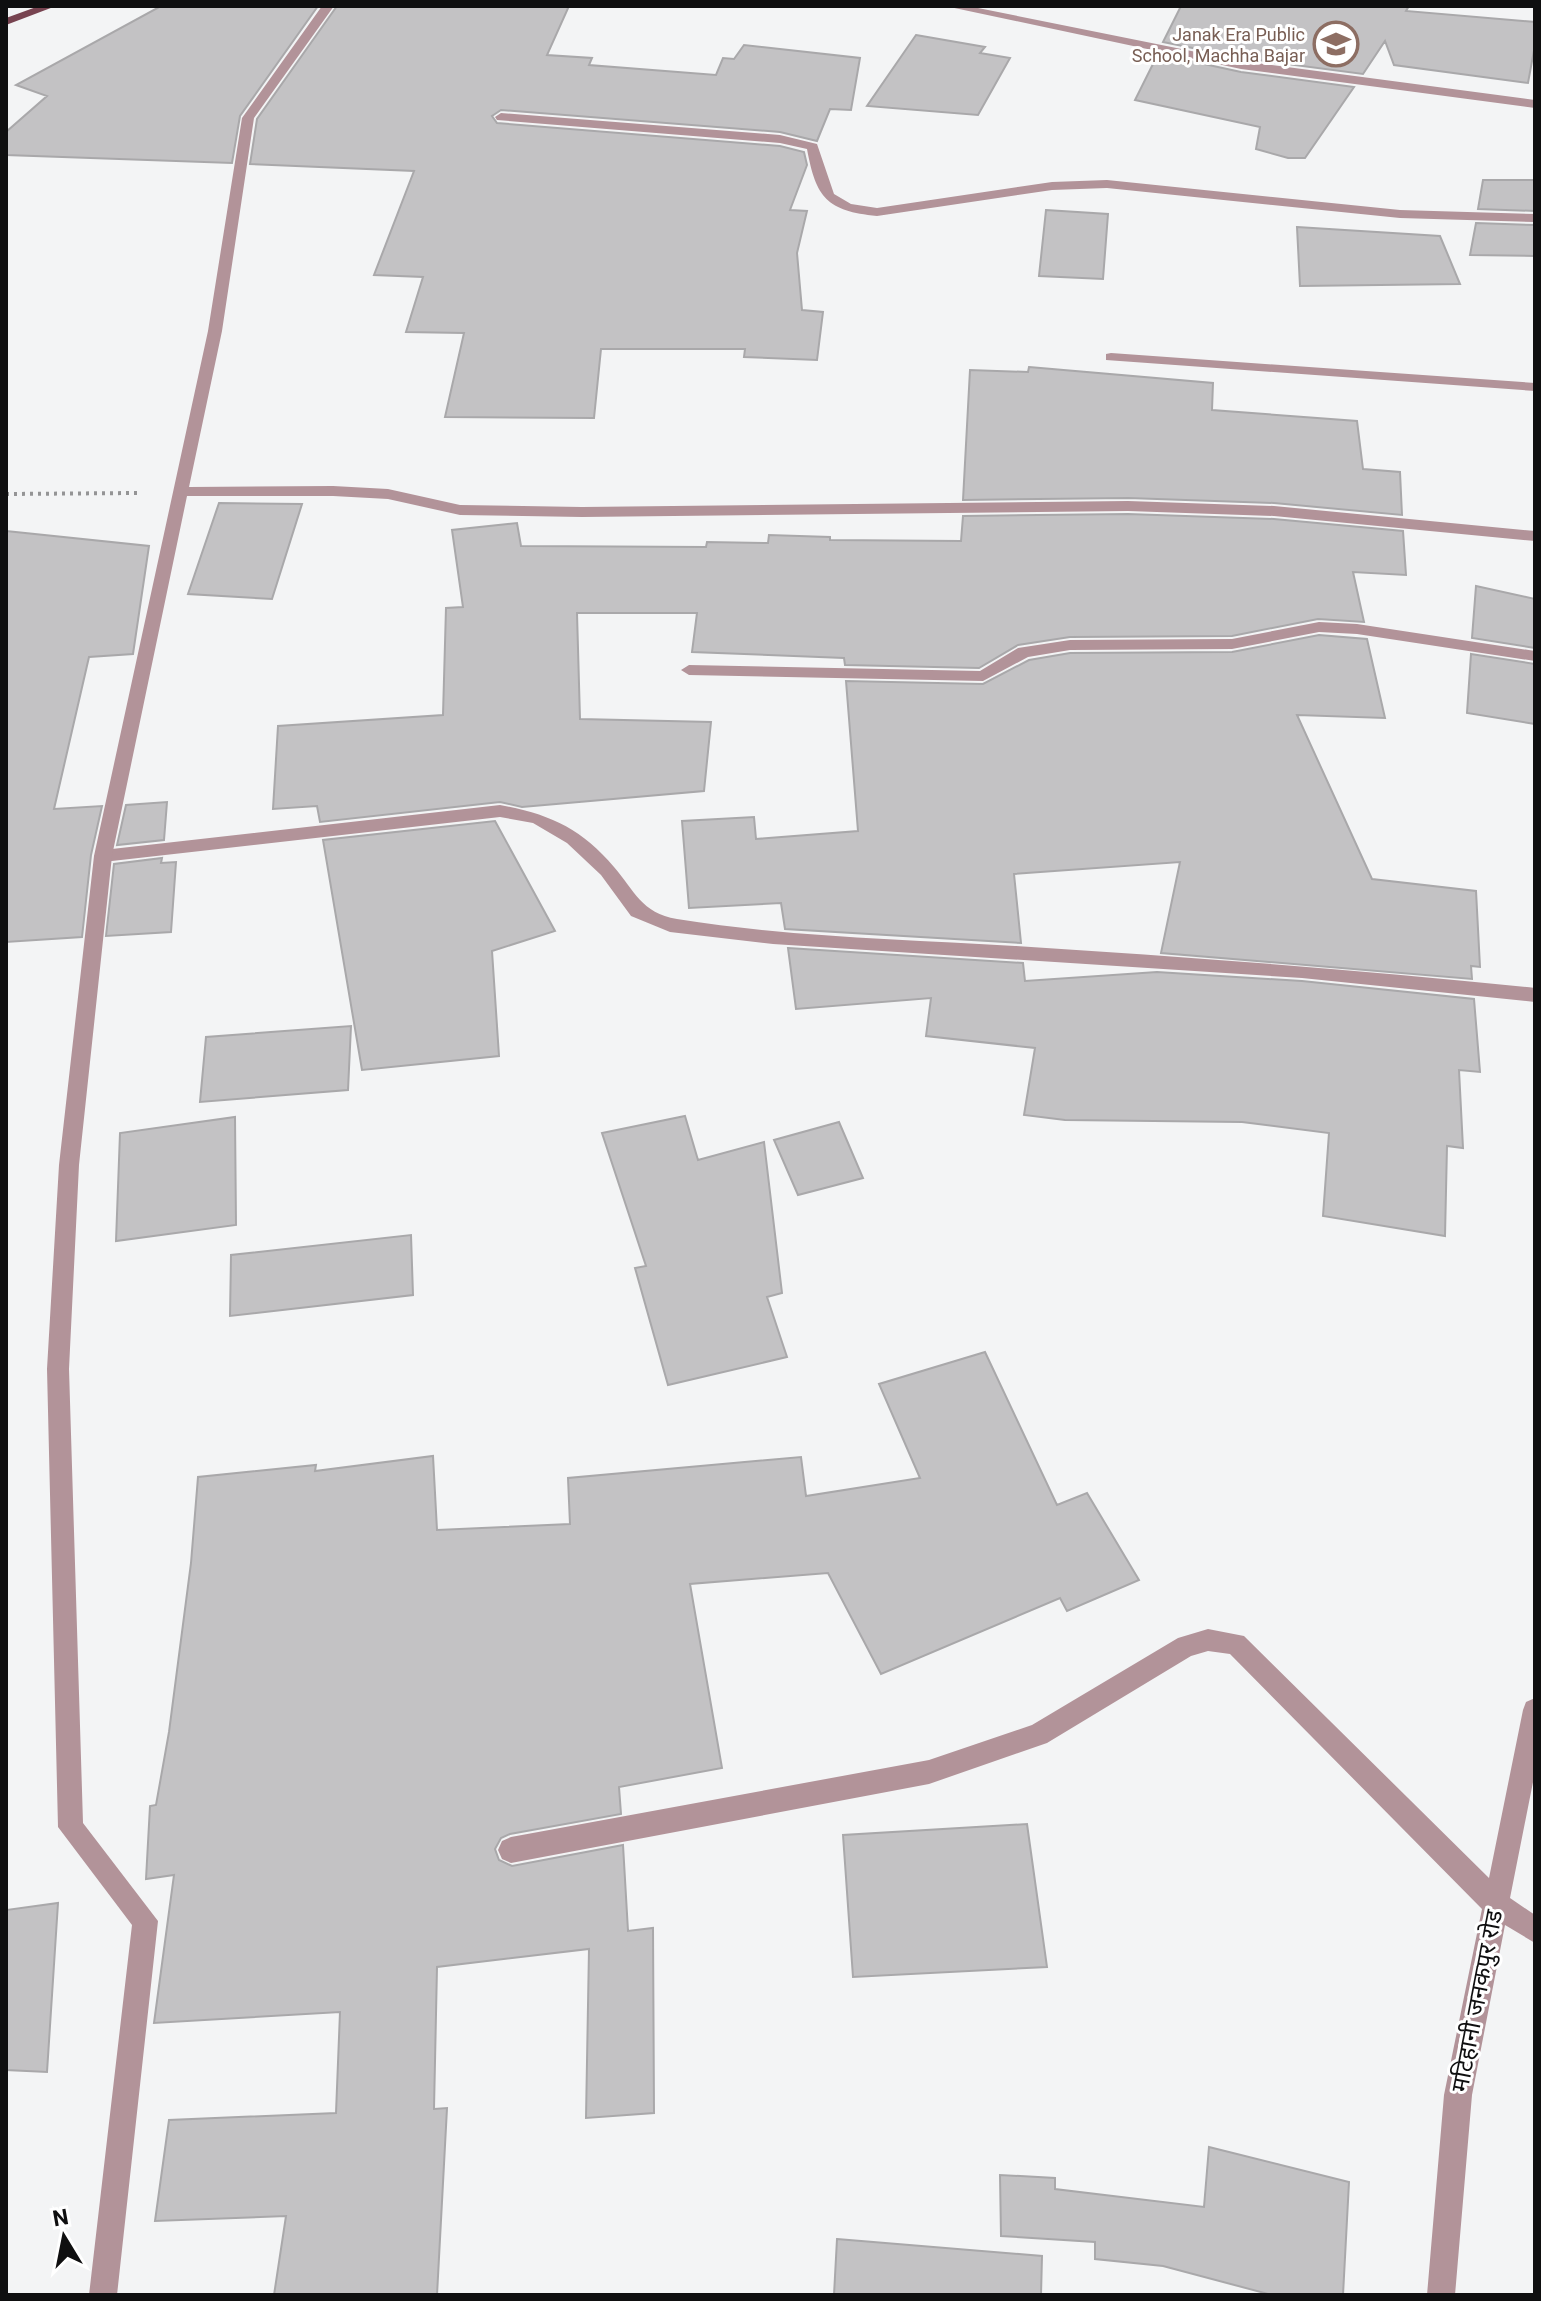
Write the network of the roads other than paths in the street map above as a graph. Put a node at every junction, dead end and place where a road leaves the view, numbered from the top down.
1 (50, 6) edge
2 (328, 6) edge
3 (951, 6) edge
4 (6, 22) edge
5 (1535, 104) edge
6 (501, 117) dead end
7 (1535, 218) edge
8 (1111, 357) dead end
9 (1535, 387) edge
10 (180, 492) junction
11 (1535, 536) edge
12 (1535, 656) edge
13 (689, 670) dead end
14 (103, 856) junction
15 (1535, 995) edge
16 (1535, 1710) edge
17 (511, 1850) dead end
18 (1496, 1904) junction
19 (1535, 1930) edge
20 (103, 2295) edge
21 (1441, 2295) edge

1 - 4 main road
2 - 10 street
3 - 5 street
6 - 7 street
8 - 9 street
10 - 11 street
10 - 14 street
12 - 13 street
14 - 15 street
14 - 20 street
16 - 18 street, मटिहानी जनकपुर रोड
17 - 18 street
18 - 19 street
18 - 21 street, मटिहानी जनकपुर रोड

